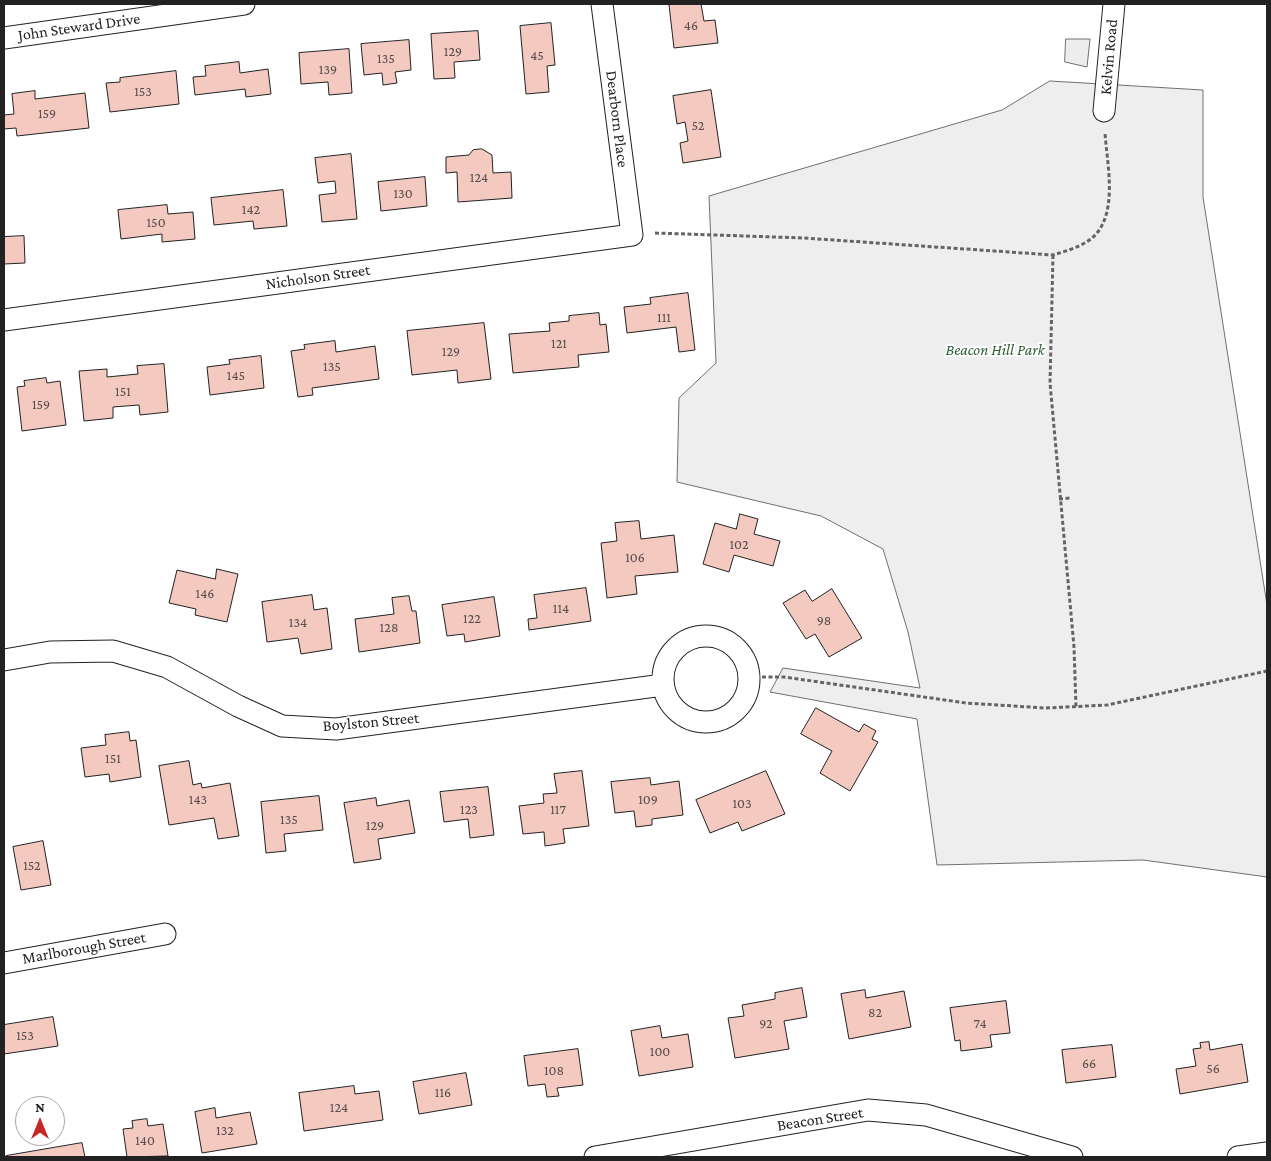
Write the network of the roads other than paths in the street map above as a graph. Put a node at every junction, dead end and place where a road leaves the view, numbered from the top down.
1 (244, 4) edge
2 (602, 4) edge
3 (1114, 4) edge
4 (4, 38) edge
5 (1104, 111) road end
6 (632, 235) joint
7 (4, 320) edge
8 (4, 660) edge
9 (663, 685) junction
10 (165, 934) dead end
11 (4, 962) edge
12 (1267, 1153) edge
13 (596, 1157) edge
14 (1072, 1157) edge
15 (1238, 1157) edge

1 - 4 street, John Steward Drive
2 - 6 street, Dearborn Place
3 - 5 street, Kelvin Road
6 - 7 street, Nicholson Street
8 - 9 street, Boylston Street
9 - 9 street
10 - 11 street, Marlborough Street
12 - 15 street
13 - 14 street, Beacon Street

